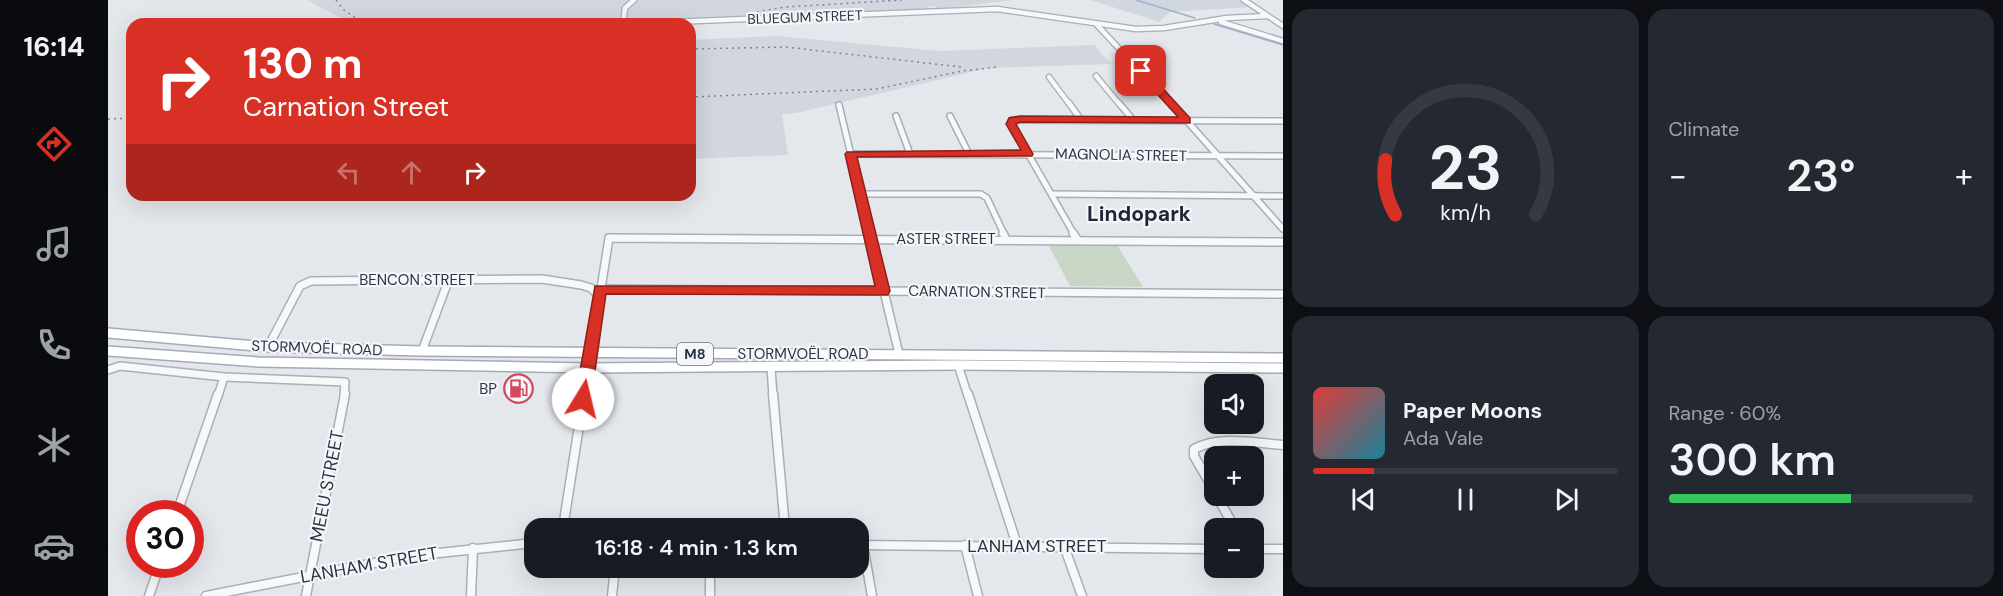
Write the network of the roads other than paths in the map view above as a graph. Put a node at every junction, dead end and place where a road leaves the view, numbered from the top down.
1 (634, 0) edge
2 (1244, 0) edge
3 (1267, 16) junction
4 (624, 18) edge
5 (696, 21) edge
6 (1221, 22) dead end
7 (1097, 25) junction
8 (1283, 26) edge
9 (1283, 41) edge
10 (1096, 76) dead end
11 (1049, 77) dead end
12 (839, 105) dead end
13 (896, 116) dead end
14 (950, 116) dead end
15 (1081, 120) junction
16 (1133, 120) junction
17 (1186, 120) junction
18 (1283, 121) edge
19 (851, 154) junction
20 (910, 154) junction
21 (969, 154) junction
22 (1028, 154) junction
23 (1218, 156) junction
24 (1283, 156) edge
25 (861, 194) junction
26 (1052, 194) junction
27 (1253, 195) junction
28 (1283, 196) edge
29 (1283, 229) edge
30 (1006, 239) junction
31 (1077, 239) junction
32 (873, 240) junction
33 (1283, 242) edge
34 (449, 279) junction
35 (883, 291) junction
36 (599, 292) junction
37 (1283, 294) edge
38 (108, 333) edge
39 (268, 347) junction
40 (108, 351) edge
41 (422, 351) junction
42 (590, 353) junction
43 (899, 354) junction
44 (1283, 358) edge
45 (958, 365) junction
46 (588, 368) junction
47 (771, 368) junction
48 (1283, 368) edge
49 (108, 370) edge
50 (224, 377) junction
51 (1283, 445) edge
52 (1204, 473) edge
53 (181, 500) edge
54 (564, 518) edge
55 (784, 518) edge
56 (524, 544) edge
57 (869, 545) edge
58 (964, 545) junction
59 (1017, 545) junction
60 (1064, 546) junction
61 (473, 548) junction
62 (1204, 549) edge
63 (1264, 549) edge
64 (1283, 549) edge
65 (310, 574) junction
66 (155, 578) edge
67 (614, 578) edge
68 (710, 578) edge
69 (868, 578) edge
70 (149, 596) edge
71 (206, 596) edge
72 (306, 596) edge
73 (471, 596) edge
74 (612, 596) edge
75 (710, 596) edge
76 (872, 596) edge
77 (978, 596) edge
78 (1082, 596) edge

1 - 4 street, BLUEGUM STREET
2 - 3 street
3 - 7 street
3 - 8 street
5 - 7 street, BLUEGUM STREET
6 - 9 street
7 - 17 street
10 - 16 street
11 - 15 street
12 - 19 street
13 - 20 street
14 - 21 street
15 - 16 street
15 - 22 street
16 - 17 street
17 - 18 street
17 - 23 street
19 - 20 street, MAGNOLIA STREET
19 - 25 street
20 - 21 street, MAGNOLIA STREET
21 - 22 street, MAGNOLIA STREET
22 - 23 street, MAGNOLIA STREET
22 - 26 street
23 - 24 street, MAGNOLIA STREET
23 - 27 street
25 - 30 street
25 - 32 street
26 - 27 street
26 - 31 street
27 - 28 street
27 - 29 street
30 - 31 street, ASTER STREET
30 - 32 street, ASTER STREET
31 - 33 street, ASTER STREET
32 - 35 street
32 - 36 street, ASTER STREET
34 - 36 street, BENCON STREET
34 - 39 street, BENCON STREET
34 - 41 street
35 - 36 street, CARNATION STREET
35 - 37 street, CARNATION STREET
35 - 43 street
36 - 42 street
38 - 39 main road, STORMVOËL ROAD / M8
39 - 41 main road, STORMVOËL ROAD / M8
40 - 46 main road, STORMVOËL ROAD / M8
41 - 42 main road, STORMVOËL ROAD / M8
42 - 43 main road, STORMVOËL ROAD / M8
42 - 46 street
43 - 44 main road, STORMVOËL ROAD / M8
45 - 47 main road, STORMVOËL ROAD / M8
45 - 48 main road, STORMVOËL ROAD / M8
45 - 59 street
46 - 47 main road, STORMVOËL ROAD / M8
46 - 54 street
47 - 55 street
49 - 50 street
50 - 53 street
50 - 65 street, MEEU STREET
51 - 52 street
56 - 61 street, LANHAM STREET
57 - 58 street, LANHAM STREET
58 - 59 street, LANHAM STREET
58 - 77 street
59 - 60 street, LANHAM STREET
60 - 62 street, LANHAM STREET
60 - 78 street
61 - 65 street, LANHAM STREET
61 - 73 street
63 - 64 street
65 - 71 street, LANHAM STREET
65 - 72 street, MEEU STREET
66 - 70 street
67 - 74 street
68 - 75 street
69 - 76 street

